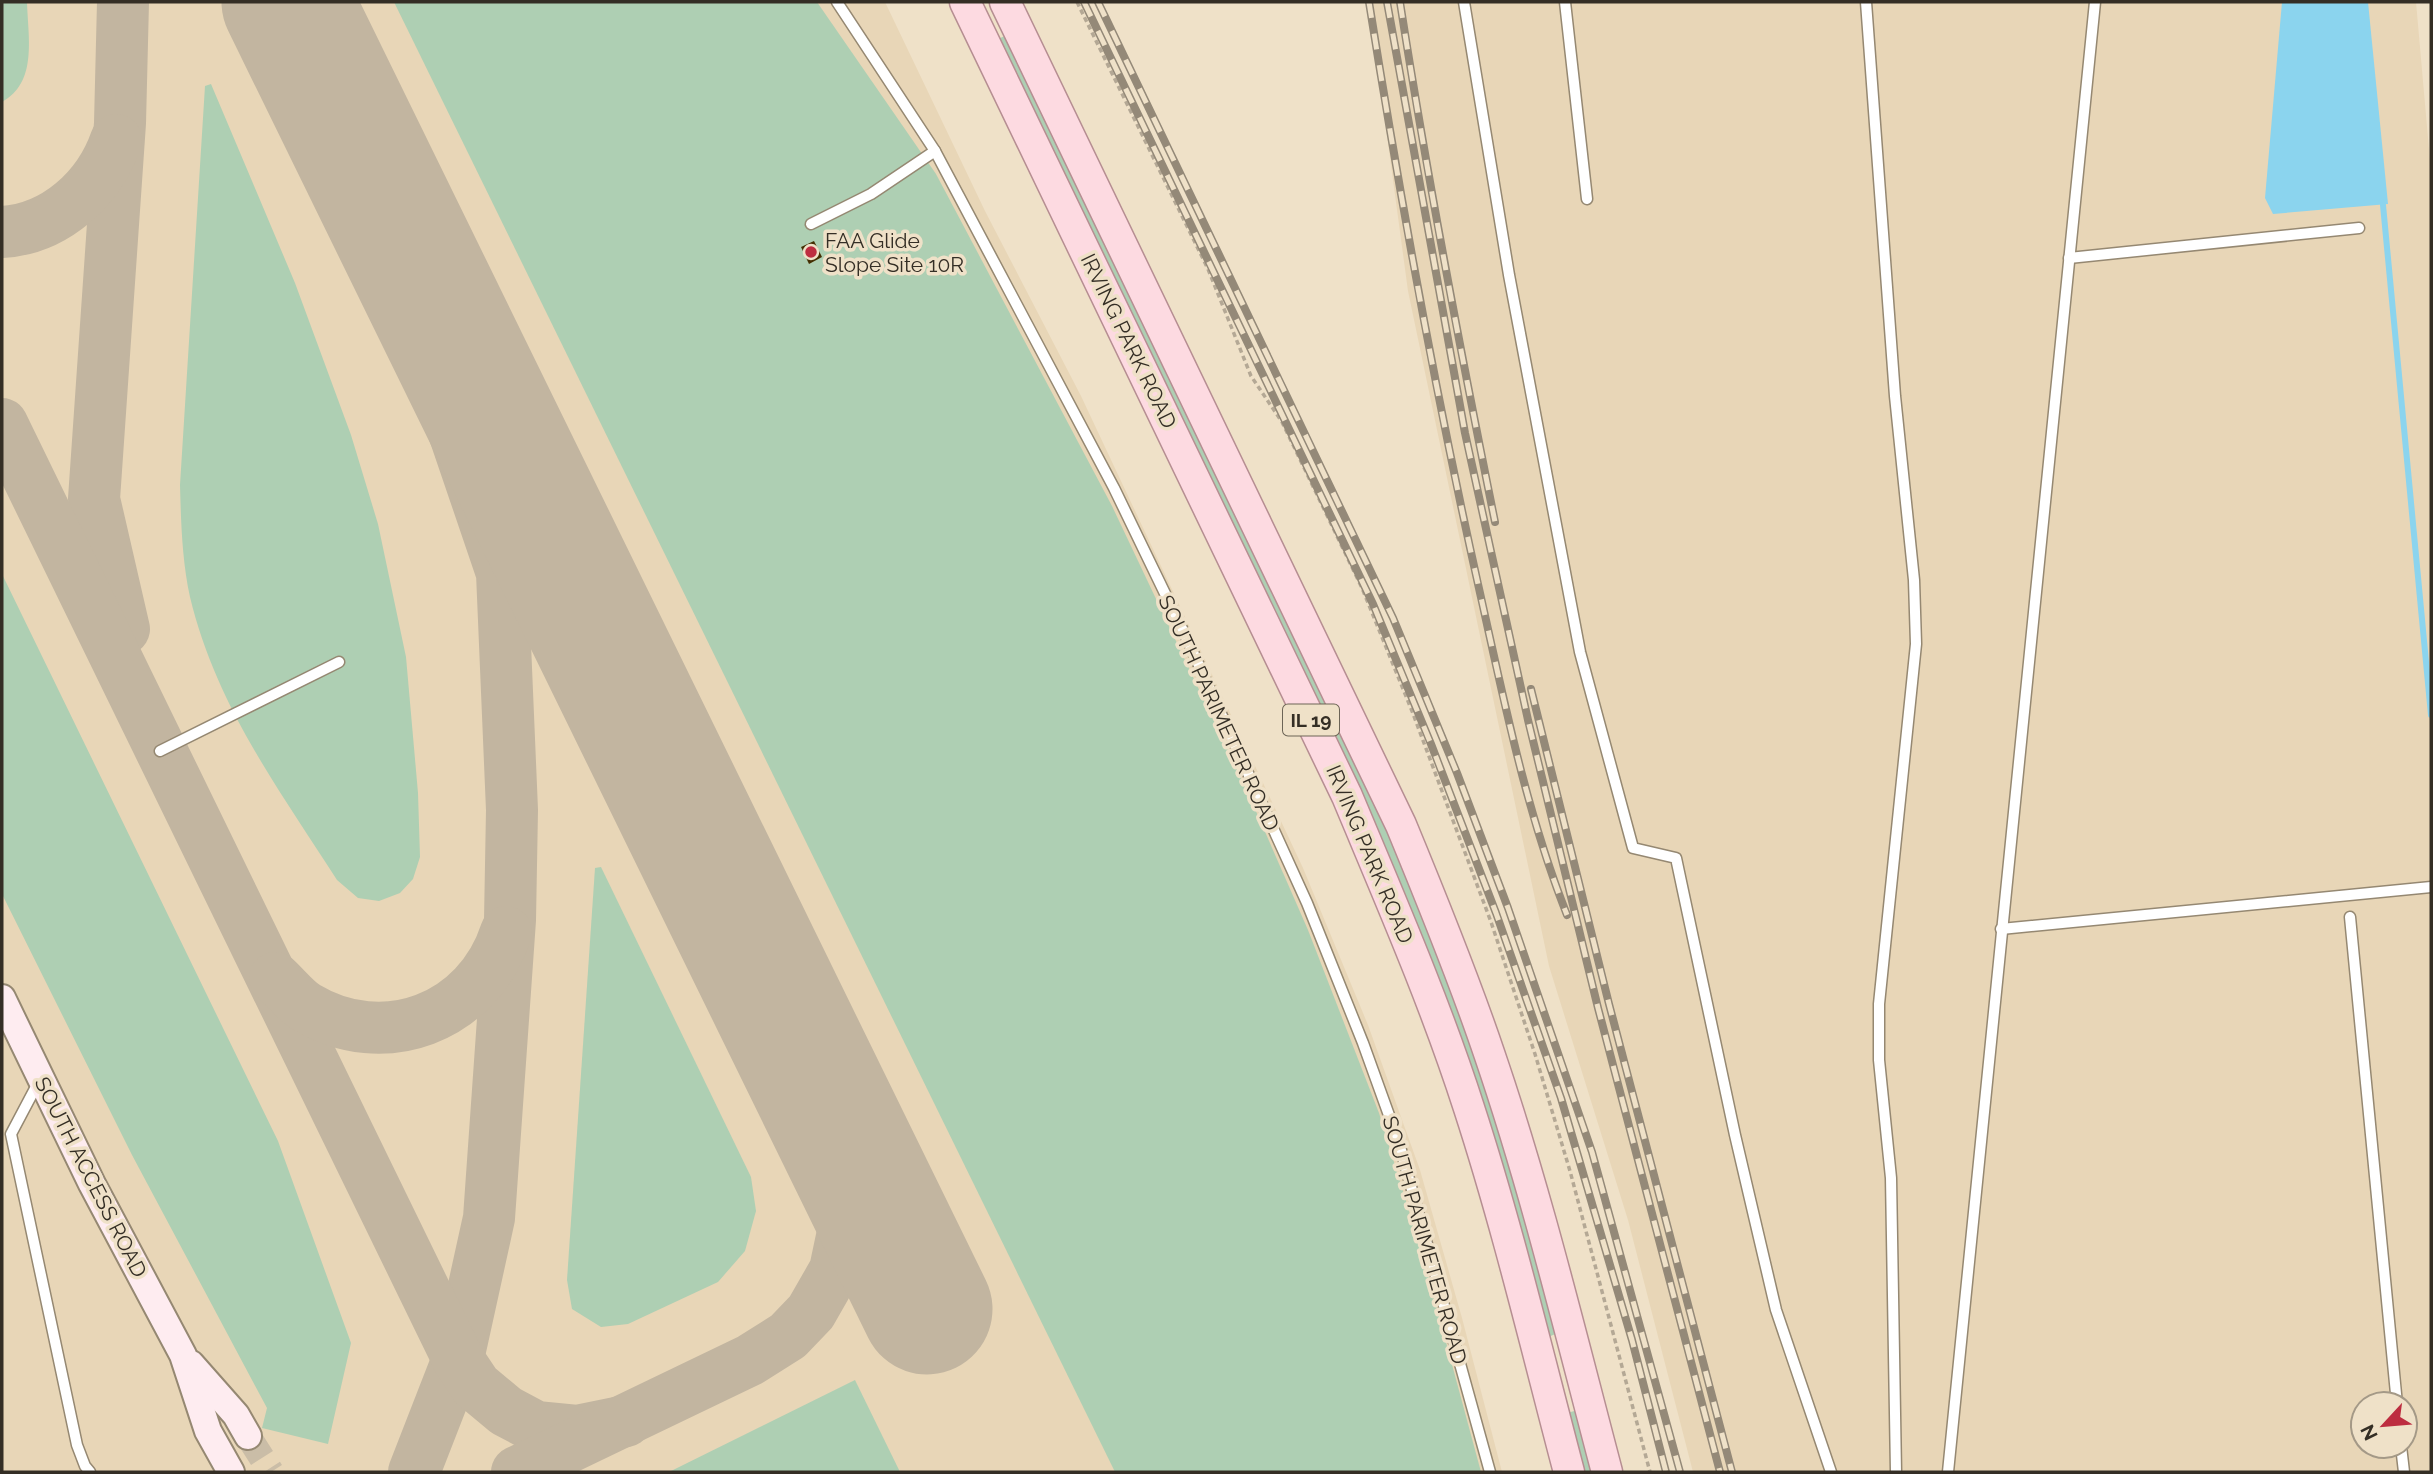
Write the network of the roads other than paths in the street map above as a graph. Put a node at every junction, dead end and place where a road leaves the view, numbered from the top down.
1 (837, 2) edge
2 (1464, 2) edge
3 (1565, 2) edge
4 (1866, 2) edge
5 (2095, 2) edge
6 (979, 5) edge
7 (935, 151) junction
8 (1587, 200) dead end
9 (811, 223) dead end
10 (2359, 228) dead end
11 (2069, 257) junction
12 (339, 662) dead end
13 (160, 751) dead end
14 (2431, 887) edge
15 (2350, 917) dead end
16 (2001, 929) junction
17 (2, 998) edge
18 (41, 1079) junction
19 (183, 1355) junction
20 (1562, 1373) junction
21 (2396, 1390) edge
22 (248, 1436) tunnel mouth
23 (90, 1472) edge
24 (231, 1472) edge
25 (1490, 1472) edge
26 (1569, 1472) edge
27 (1607, 1472) edge
28 (1830, 1472) edge
29 (1896, 1472) edge
30 (1948, 1472) edge

1 - 7 lane, SOUTH PARIMETER ROAD
2 - 28 lane
3 - 8 lane
4 - 29 lane
5 - 11 lane
6 - 20 main road, IRVING PARK ROAD / IL 19
7 - 9 lane
7 - 25 lane, SOUTH PARIMETER ROAD
10 - 11 lane
11 - 16 lane
12 - 13 lane
14 - 16 lane
15 - 21 lane
16 - 30 lane
17 - 18 street, SOUTH ACCESS ROAD
18 - 19 street, SOUTH ACCESS ROAD
18 - 23 lane
19 - 22 street, SOUTH ACCESS ROAD
19 - 24 street, SOUTH ACCESS ROAD
20 - 26 main road, IRVING PARK ROAD / IL 19
20 - 27 main road, IRVING PARK ROAD / IL 19

